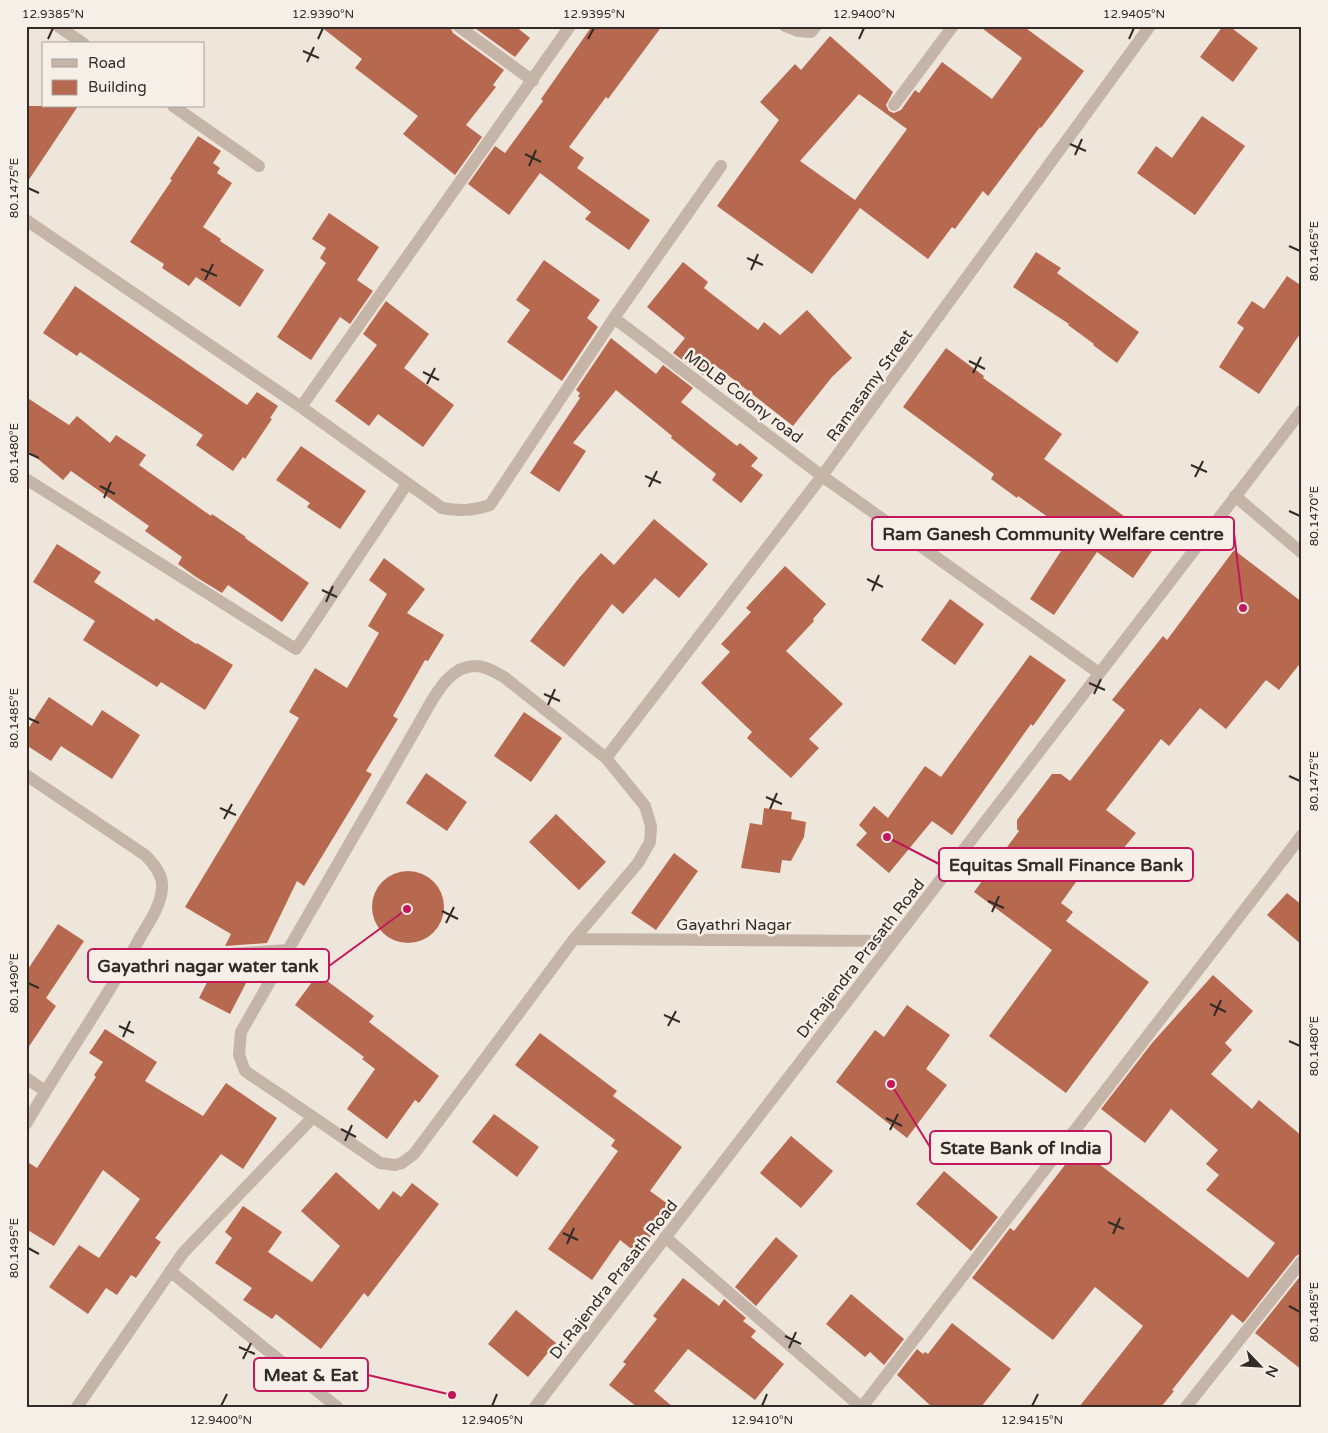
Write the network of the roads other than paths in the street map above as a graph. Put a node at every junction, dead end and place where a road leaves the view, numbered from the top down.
1 (58, 26) edge
2 (458, 26) edge
3 (570, 26) edge
4 (785, 26) edge
5 (816, 26) edge
6 (953, 26) edge
7 (1150, 26) edge
8 (81, 42) edge
9 (533, 81) junction
10 (894, 105) dead end
11 (176, 108) edge
12 (259, 166) dead end
13 (721, 166) dead end
14 (26, 220) edge
15 (614, 318) junction
16 (301, 407) junction
17 (1302, 410) edge
18 (822, 476) junction
19 (26, 479) edge
20 (407, 484) junction
21 (1235, 496) junction
22 (1302, 553) edge
23 (1099, 673) junction
24 (606, 758) junction
25 (26, 775) edge
26 (1302, 835) edge
27 (574, 939) junction
28 (893, 941) junction
29 (288, 950) junction
30 (128, 961) junction
31 (26, 1078) edge
32 (45, 1091) junction
33 (313, 1117) junction
34 (26, 1124) edge
35 (665, 1237) junction
36 (1302, 1261) edge
37 (170, 1271) junction
38 (77, 1407) edge
39 (337, 1407) edge
40 (535, 1407) edge
41 (861, 1407) edge
42 (1186, 1407) edge

1 - 8 street
2 - 9 street
3 - 9 street
4 - 5 street
6 - 10 street
7 - 18 street, Ramasamy Street
9 - 16 street
11 - 12 street
13 - 15 street
14 - 16 street
15 - 18 street, MDLB Colony road
15 - 20 street
16 - 20 street
17 - 21 street, Dr.Rajendra Prasath Road
18 - 23 street, MDLB Colony road
18 - 24 street, Ramasamy Street
19 - 20 street
21 - 22 street
21 - 23 street, Dr.Rajendra Prasath Road
23 - 28 street, Dr.Rajendra Prasath Road
24 - 27 street
24 - 29 street
25 - 30 street
26 - 41 street
27 - 28 street, Gayathri Nagar
27 - 33 street
28 - 35 street, Dr.Rajendra Prasath Road
29 - 30 street
29 - 33 street
30 - 32 street
31 - 32 street
32 - 34 street
33 - 37 street
35 - 40 street, Dr.Rajendra Prasath Road
35 - 41 street
36 - 42 street
37 - 38 street
37 - 39 street

